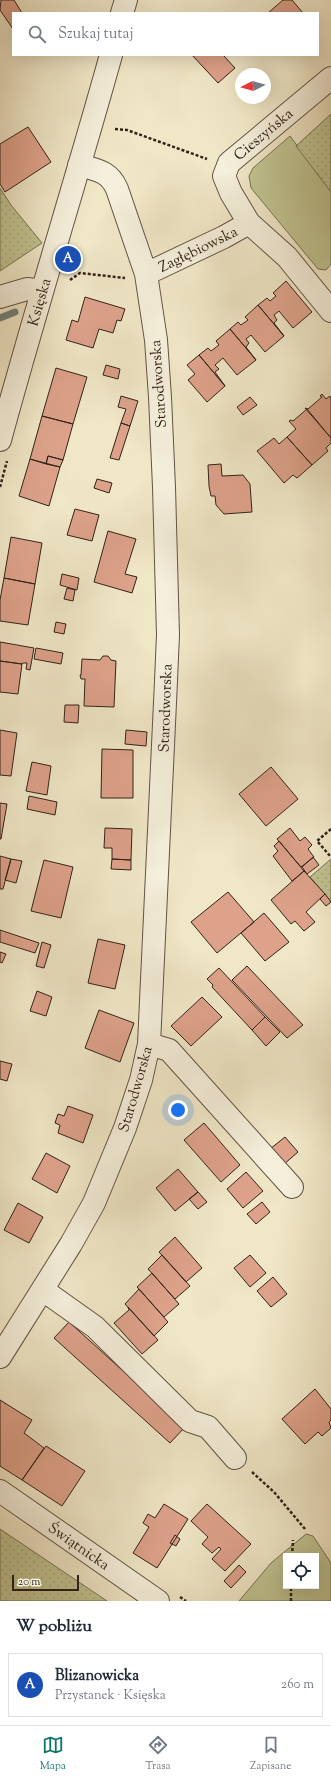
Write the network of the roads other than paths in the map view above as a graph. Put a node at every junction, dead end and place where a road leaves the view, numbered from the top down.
1 (126, 0) edge
2 (122, 12) edge
3 (110, 56) edge
4 (331, 78) edge
5 (79, 165) junction
6 (249, 223) junction
7 (146, 274) junction
8 (42, 291) junction
9 (0, 297) edge
10 (331, 311) edge
11 (0, 440) edge
12 (149, 1044) junction
13 (292, 1187) dead end
14 (42, 1290) junction
15 (0, 1357) edge
16 (235, 1458) road end
17 (0, 1491) edge
18 (158, 1601) edge

1 - 2 street
3 - 5 street
4 - 6 street, Cieszyńska
5 - 7 street, Starodworska
5 - 8 street, Księska
6 - 7 street, Zagłębiowska
6 - 10 street, Zagłębiowska
7 - 12 street, Starodworska
8 - 9 street
8 - 11 street, Księska
12 - 13 street
12 - 14 street, Starodworska
14 - 15 street, Starodworska
14 - 16 street
17 - 18 street, Świątnicka

